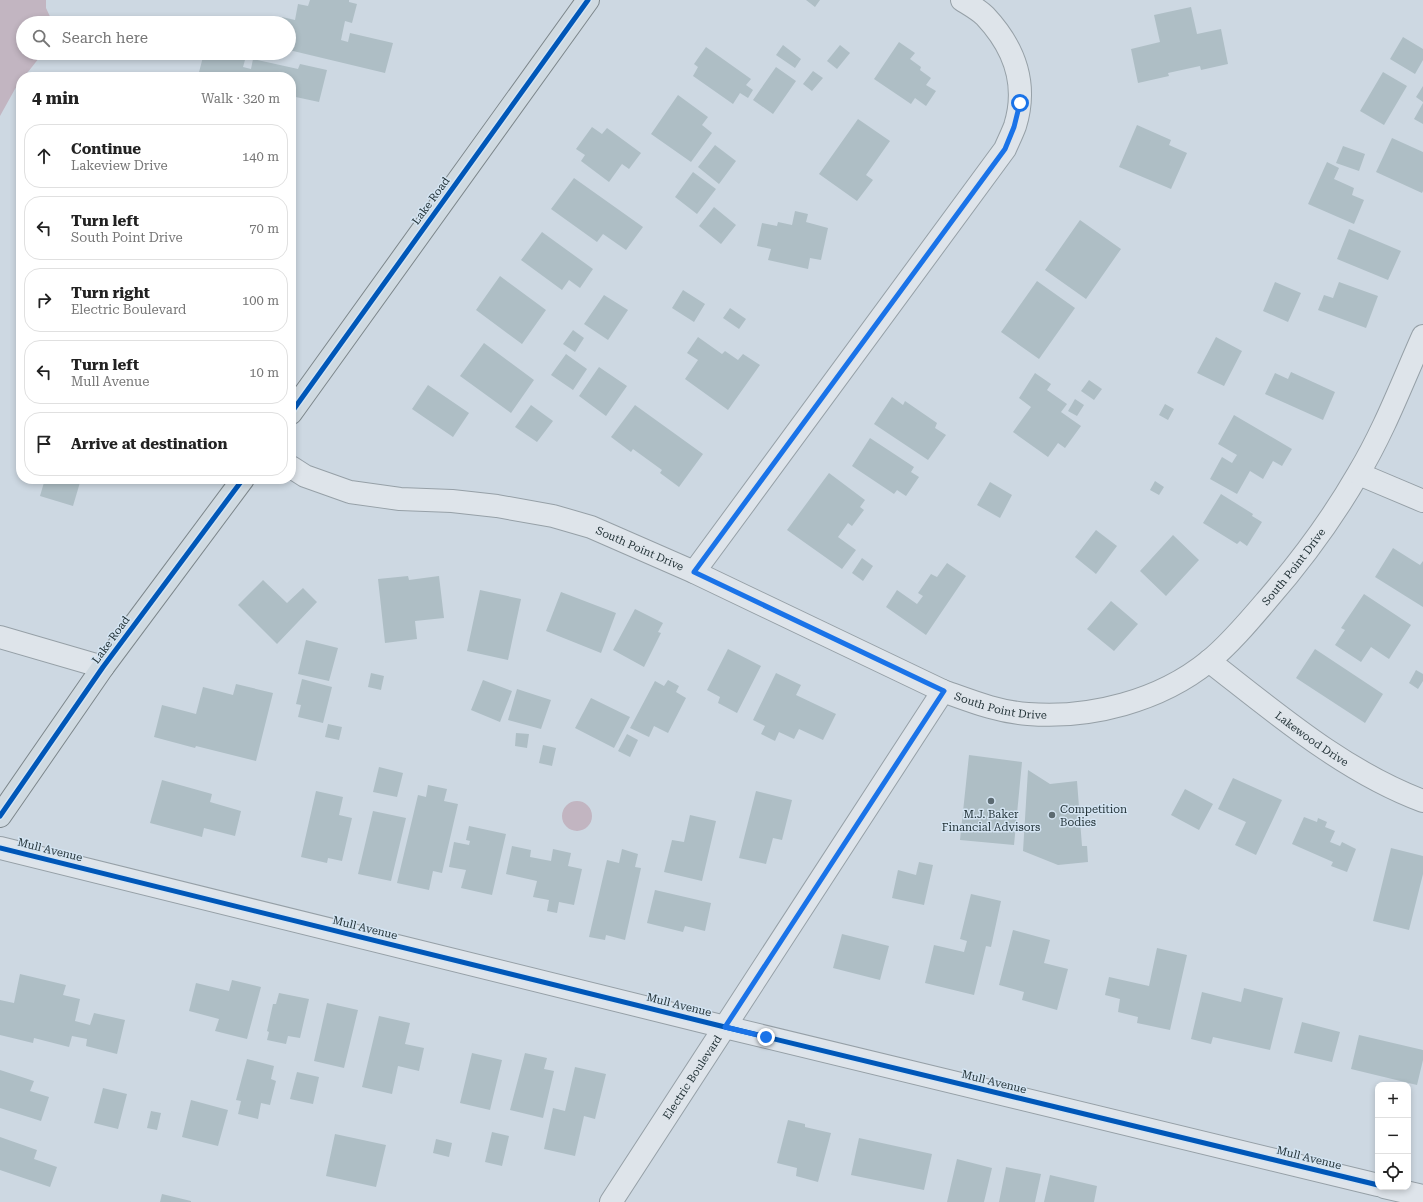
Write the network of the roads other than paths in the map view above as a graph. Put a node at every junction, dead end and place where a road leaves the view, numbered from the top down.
1 (588, 0) edge
2 (962, 0) edge
3 (1423, 336) edge
4 (296, 406) edge
5 (296, 470) edge
6 (1358, 474) junction
7 (240, 484) edge
8 (1423, 501) edge
9 (694, 572) junction
10 (0, 637) edge
11 (1209, 661) junction
12 (103, 667) junction
13 (944, 691) junction
14 (1423, 801) edge
15 (0, 816) edge
16 (0, 848) edge
17 (725, 1027) junction
18 (1375, 1185) edge
19 (1397, 1190) edge
20 (1423, 1196) edge
21 (611, 1202) edge

1 - 4 main road, Lake Road
2 - 9 street
3 - 6 street, South Point Drive
5 - 9 street, South Point Drive
6 - 8 street
6 - 11 street, South Point Drive
7 - 12 main road, Lake Road
9 - 13 street, South Point Drive
10 - 12 street
11 - 13 street, South Point Drive
11 - 14 street, Lakewood Drive
12 - 15 main road, Lake Road
13 - 17 street, Electric Boulevard
16 - 17 street, Mull Avenue
17 - 18 street, Mull Avenue
17 - 21 street, Electric Boulevard
19 - 20 street

